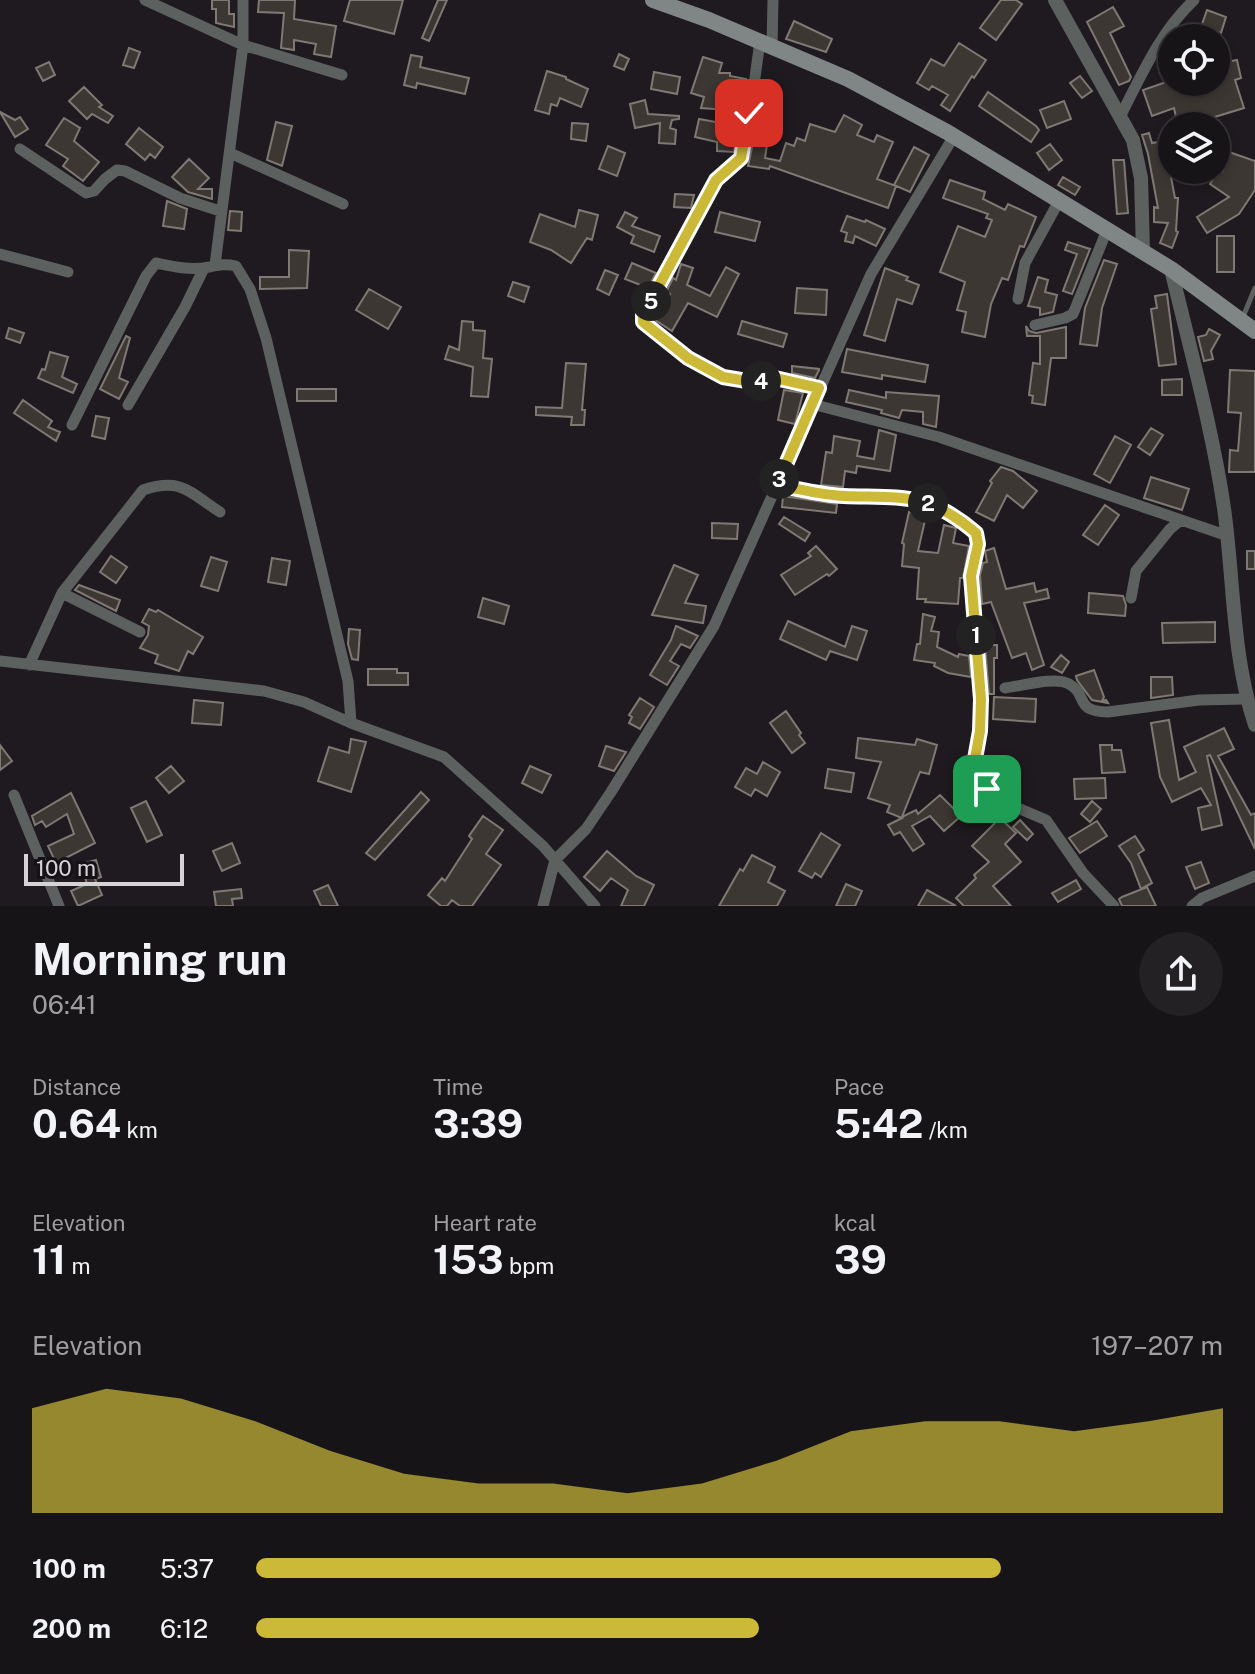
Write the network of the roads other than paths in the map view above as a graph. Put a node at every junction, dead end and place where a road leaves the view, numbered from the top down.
1 (145, 0) edge
2 (243, 0) edge
3 (653, 0) edge
4 (773, 0) edge
5 (1055, 0) edge
6 (1194, 0) edge
7 (766, 44) junction
8 (243, 45) junction
9 (342, 75) dead end
10 (1121, 115) junction
11 (954, 136) junction
12 (20, 149) dead end
13 (230, 153) junction
14 (1059, 201) junction
15 (343, 204) dead end
16 (220, 211) junction
17 (1107, 230) junction
18 (1143, 252) junction
19 (0, 254) edge
20 (209, 266) junction
21 (1171, 269) junction
22 (68, 272) dead end
23 (1255, 288) edge
24 (1018, 299) dead end
25 (1241, 320) junction
26 (1035, 325) dead end
27 (1255, 331) edge
28 (819, 388) junction
29 (812, 404) junction
30 (128, 405) dead end
31 (72, 425) dead end
32 (777, 485) junction
33 (220, 512) dead end
34 (1181, 520) junction
35 (1228, 536) junction
36 (62, 593) junction
37 (1131, 598) dead end
38 (140, 632) dead end
39 (0, 661) edge
40 (29, 665) junction
41 (1005, 688) dead end
42 (1246, 699) junction
43 (351, 723) junction
44 (1255, 725) edge
45 (14, 795) dead end
46 (555, 860) junction
47 (1255, 876) edge
48 (59, 906) edge
49 (543, 906) edge
50 (595, 906) edge
51 (1114, 906) edge
52 (1192, 906) edge

1 - 8 street
2 - 8 street
3 - 7 main road
4 - 7 street
5 - 10 street
6 - 10 street
7 - 11 main road
7 - 28 street
8 - 9 street
8 - 13 street
10 - 18 street
11 - 14 main road
11 - 28 street
12 - 16 street
13 - 15 street
13 - 16 street
14 - 17 main road
14 - 24 street
16 - 20 street
17 - 18 main road
17 - 26 street
18 - 21 main road
19 - 22 street
20 - 30 street
20 - 31 street
20 - 43 street
21 - 25 main road
21 - 35 street
23 - 25 lane
25 - 27 main road
28 - 29 street
29 - 32 street
29 - 34 street
32 - 46 street
32 - 51 street
33 - 36 street
34 - 35 street
34 - 37 street
35 - 42 street
36 - 38 street
36 - 40 street
39 - 40 street
40 - 43 street
41 - 42 street
42 - 44 street
43 - 46 street
45 - 48 street
46 - 49 street
46 - 50 street
47 - 52 street

